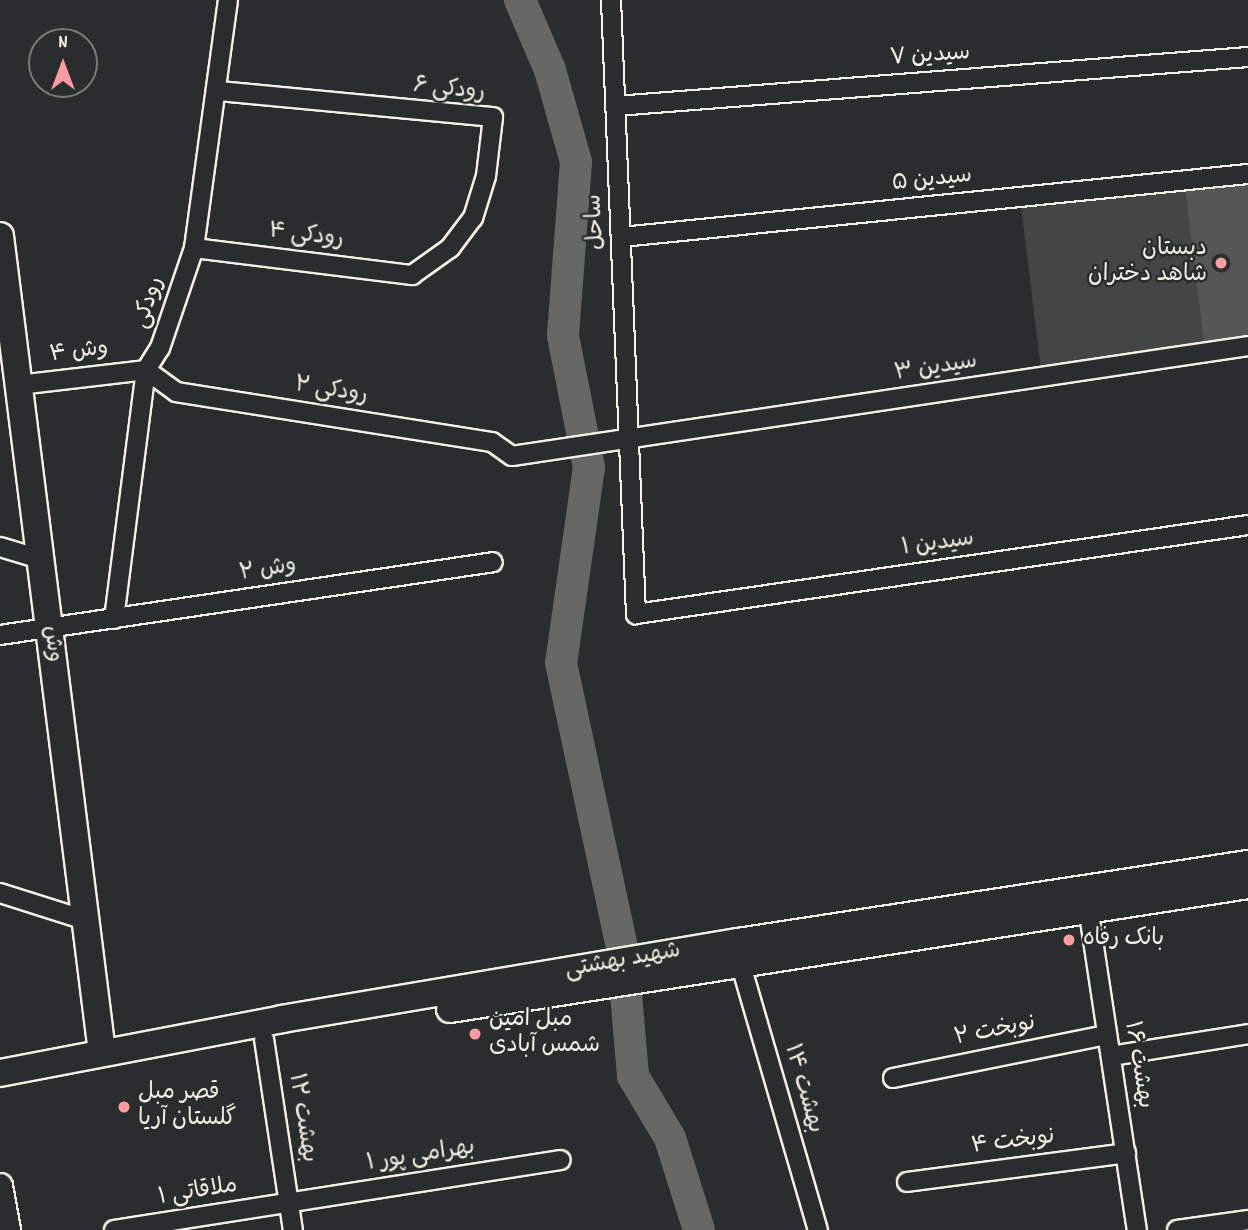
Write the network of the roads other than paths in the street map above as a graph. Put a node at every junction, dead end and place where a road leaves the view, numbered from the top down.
1 (228, 0) edge
2 (611, 0) edge
3 (1248, 57) edge
4 (217, 91) junction
5 (616, 106) junction
6 (1248, 174) edge
7 (0, 236) edge
8 (622, 237) junction
9 (194, 248) junction
10 (412, 275) joint
11 (4, 295) edge
12 (1248, 346) edge
13 (146, 370) junction
14 (19, 385) junction
15 (631, 441) junction
16 (512, 456) joint
17 (1248, 525) edge
18 (0, 547) edge
19 (40, 559) junction
20 (493, 562) dead end
21 (636, 614) joint
22 (114, 619) junction
23 (49, 631) junction
24 (0, 635) edge
25 (1248, 864) edge
26 (1248, 885) edge
27 (0, 893) edge
28 (1088, 907) junction
29 (85, 920) junction
30 (740, 962) junction
31 (1248, 1034) edge
32 (1107, 1035) junction
33 (264, 1039) junction
34 (102, 1053) junction
35 (1111, 1056) junction
36 (0, 1073) edge
37 (893, 1078) dead end
38 (0, 1090) edge
39 (1126, 1153) junction
40 (561, 1160) dead end
41 (907, 1182) dead end
42 (0, 1186) edge
43 (289, 1204) junction
44 (1248, 1220) edge
45 (8, 1230) edge
46 (114, 1230) edge
47 (293, 1230) edge
48 (818, 1230) edge
49 (1137, 1230) edge
50 (1177, 1230) edge

1 - 4 street, رودکی
2 - 5 street, ساحل
3 - 5 street, سیدین ۷
4 - 9 street, رودکی
4 - 10 street, رودکی ۶
5 - 8 street, ساحل
6 - 8 street, سیدین ۵
7 - 11 main road, وش
8 - 15 street, ساحل
9 - 10 street, رودکی ۴
9 - 13 street, رودکی
11 - 14 main road, وش
12 - 15 street, سیدین ۳
13 - 14 street, وش ۴
13 - 16 street, رودکی ۲
13 - 22 street, رودکی
14 - 19 main road, وش
15 - 16 street, سیدین ۳
15 - 21 street, ساحل
17 - 21 street, سیدین ۱
18 - 19 street
19 - 23 main road, وش
20 - 22 street, وش ۲
22 - 23 street, وش ۲
23 - 24 street, وش ۲
23 - 29 main road, وش
25 - 34 main road, شهید بهشتی
26 - 28 main road, شهید بهشتی
27 - 29 street
28 - 30 main road, شهید بهشتی
28 - 32 street, ۱۶ بهشت
29 - 34 main road, وش
30 - 33 main road, شهید بهشتی
30 - 48 street, بهشت ۱۴
31 - 35 street
32 - 35 street, ۱۶ بهشت
32 - 37 street, ۲ نوبخت
33 - 38 main road, شهید بهشتی
33 - 43 street, ۱۲ بهشت
34 - 36 main road, شهید بهشتی
35 - 39 street, ۱۶ بهشت
39 - 41 street, ۴ نوبخت
39 - 49 street, ۱۶ بهشت
40 - 43 street, ۱ بهرامی پور
42 - 45 main road
43 - 46 street, ملاقاتی ۱
43 - 47 street, ۱۲ بهشت
44 - 50 street

